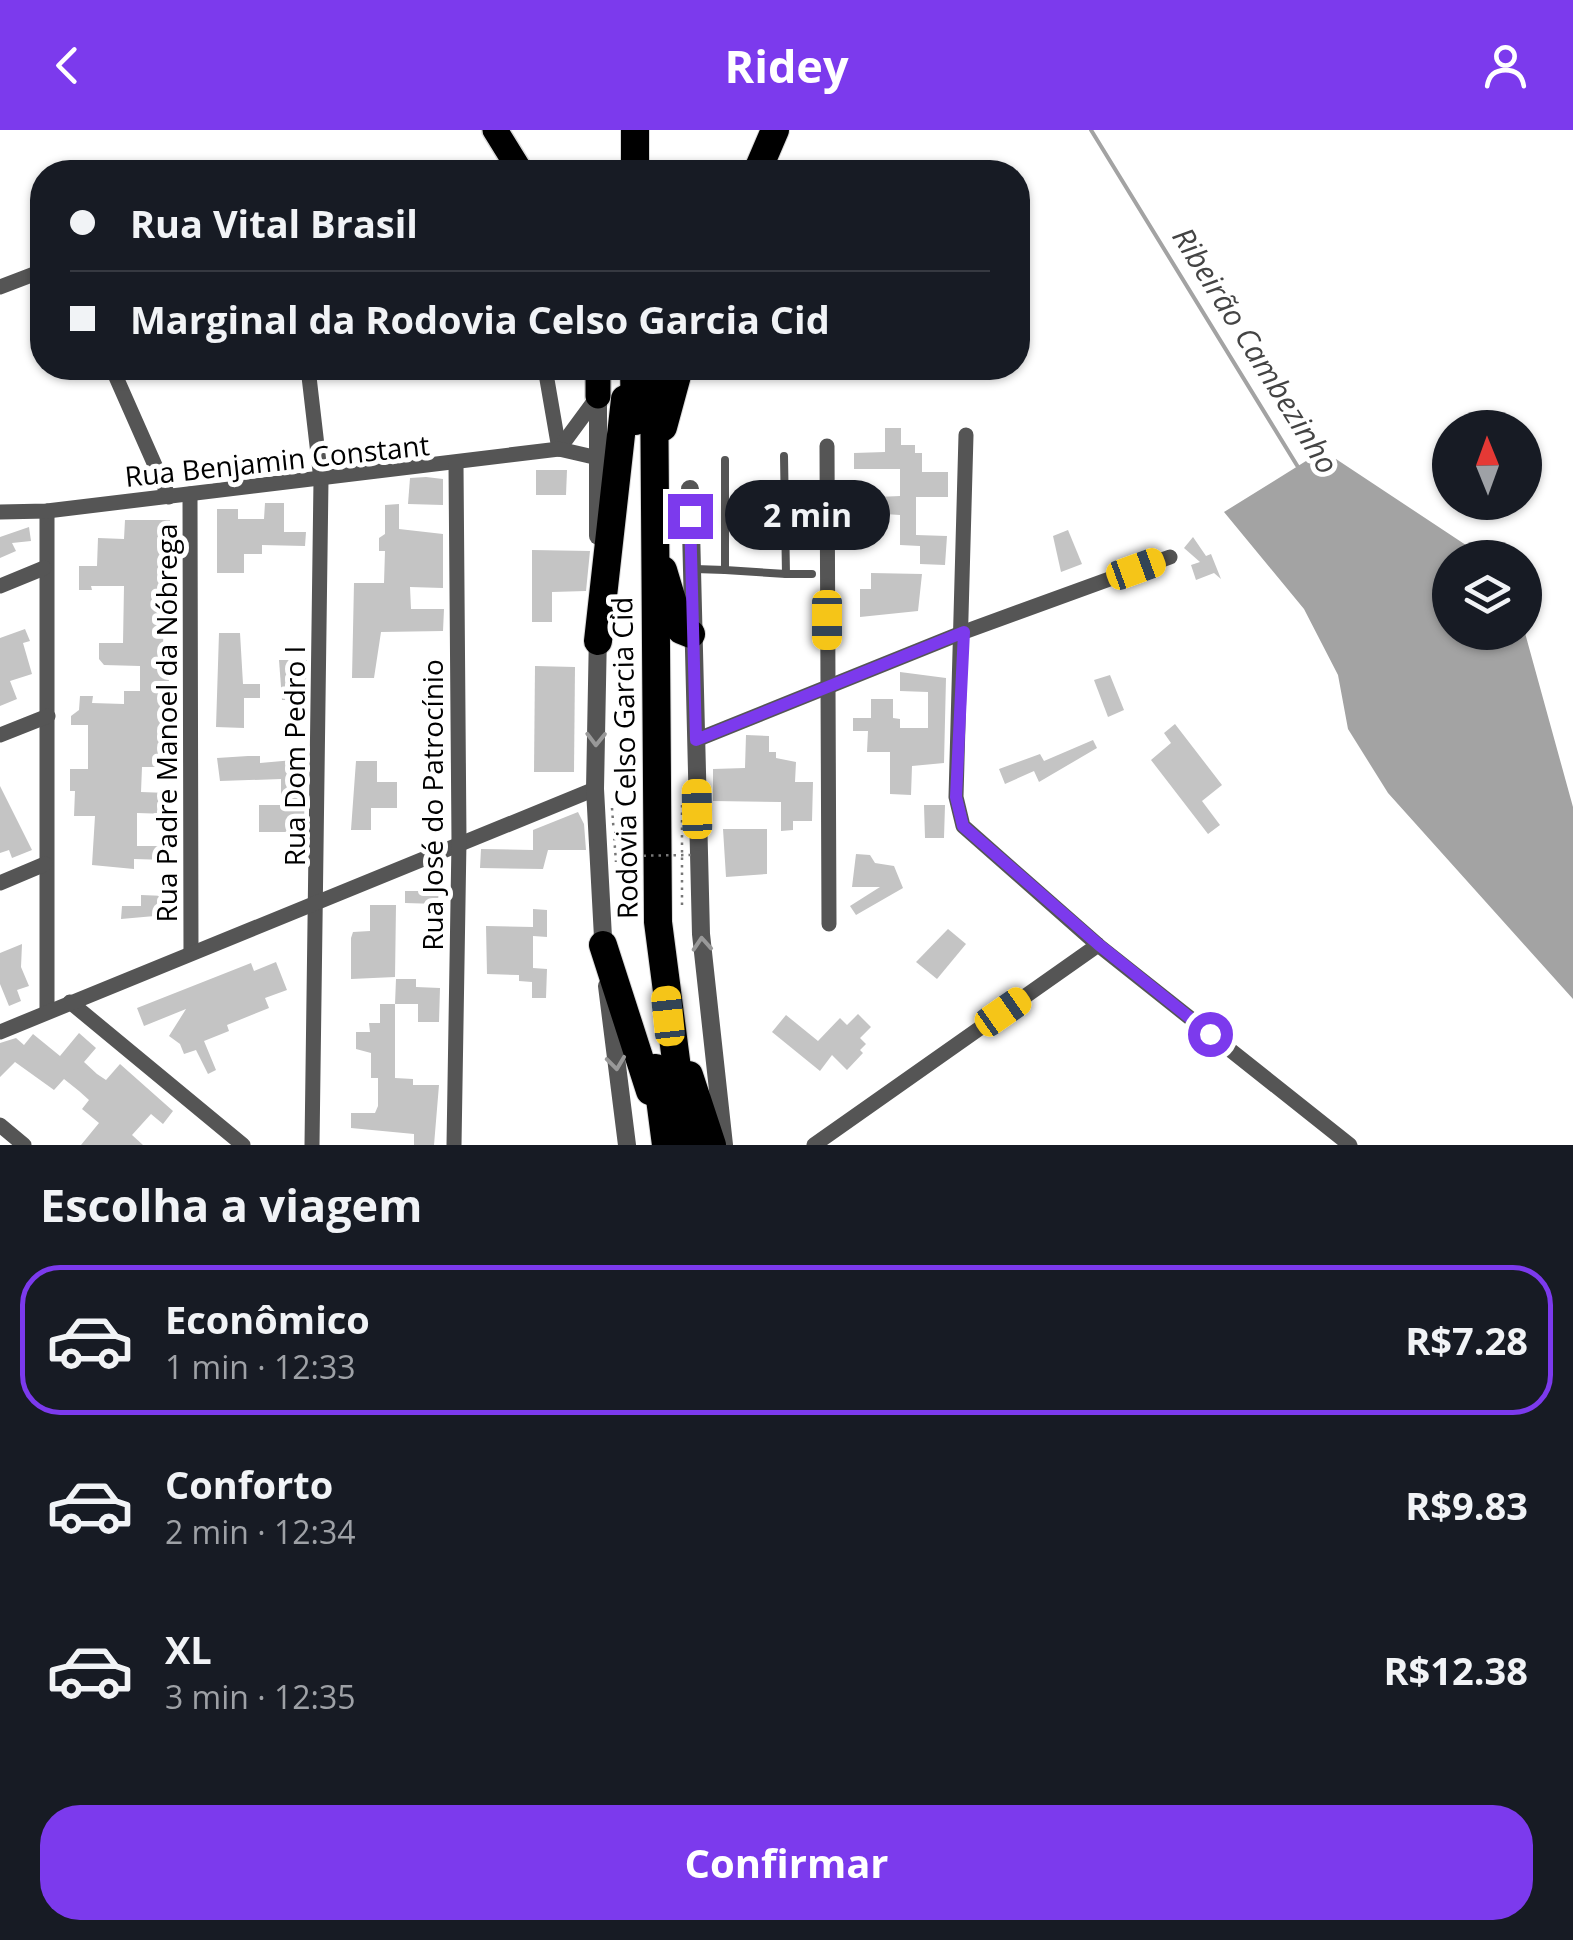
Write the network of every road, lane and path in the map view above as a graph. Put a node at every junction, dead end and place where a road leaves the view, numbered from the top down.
1 (494, 130) edge
2 (635, 130) edge
3 (653, 130) edge
4 (775, 130) edge
5 (513, 160) edge
6 (635, 160) edge
7 (653, 160) edge
8 (762, 160) edge
9 (30, 276) edge
10 (0, 288) edge
11 (117, 380) edge
12 (309, 380) edge
13 (546, 380) edge
14 (598, 380) edge
15 (631, 380) edge
16 (632, 380) edge
17 (654, 380) edge
18 (677, 380) edge
19 (598, 396) junction
20 (966, 434) dead end
21 (827, 446) dead end
22 (560, 449) junction
23 (784, 456) dead end
24 (598, 458) junction
25 (724, 460) dead end
26 (654, 462) junction
27 (456, 465) junction
28 (321, 480) junction
29 (690, 489) dead end
30 (190, 494) junction
31 (168, 497) junction
32 (47, 511) junction
33 (0, 512) edge
34 (654, 543) junction
35 (1170, 557) dead end
36 (44, 568) junction
37 (690, 569) junction
38 (726, 570) junction
39 (786, 574) junction
40 (812, 574) dead end
41 (0, 586) edge
42 (964, 632) junction
43 (690, 634) junction
44 (598, 641) junction
45 (826, 690) junction
46 (48, 716) junction
47 (0, 735) edge
48 (696, 740) junction
49 (595, 788) junction
50 (596, 810) junction
51 (460, 841) junction
52 (692, 855) dead end
53 (46, 864) junction
54 (616, 867) dead end
55 (0, 882) edge
56 (318, 901) junction
57 (617, 906) dead end
58 (829, 924) dead end
59 (603, 944) junction
60 (1098, 944) junction
61 (191, 952) junction
62 (70, 1002) junction
63 (47, 1012) junction
64 (668, 1016) junction
65 (0, 1032) edge
66 (0, 1125) edge
67 (672, 1141) edge
68 (24, 1145) edge
69 (242, 1145) edge
70 (312, 1145) edge
71 (454, 1145) edge
72 (627, 1145) edge
73 (712, 1145) edge
74 (724, 1145) edge
75 (814, 1145) edge
76 (1350, 1145) edge

1 - 5 highway
2 - 6 highway
3 - 7 highway
4 - 8 highway
9 - 10 street
11 - 31 street, Rua Padre Manoel da Nóbrega
12 - 28 street, Rua Dom Pedro I
13 - 22 street
14 - 19 highway
15 - 44 highway
16 - 67 highway, Rodovia Celso Garcia Cid
17 - 26 highway, Rodovia Celso Garcia Cid
18 - 26 highway
19 - 22 street
19 - 24 street
20 - 42 street
21 - 45 street
22 - 24 street, Rua Benjamin Constant
22 - 27 street, Rua Benjamin Constant
23 - 39 lane
24 - 44 street
25 - 38 lane
26 - 34 highway, Rodovia Celso Garcia Cid
27 - 28 street, Rua Benjamin Constant
27 - 51 street, Rua José do Patrocínio
28 - 30 street, Rua Benjamin Constant
28 - 56 street, Rua Dom Pedro I
29 - 37 street
30 - 31 street, Rua Benjamin Constant
30 - 61 street, Rua Padre Manoel da Nóbrega
31 - 32 street, Rua Benjamin Constant
32 - 33 street, Rua Benjamin Constant
32 - 36 street
34 - 43 highway
34 - 64 highway, Rodovia Celso Garcia Cid
35 - 42 street
36 - 41 street
36 - 46 street
37 - 38 lane
37 - 43 street
38 - 39 lane
39 - 40 lane
42 - 45 street
42 - 60 street
43 - 48 street
44 -> 49 street
45 - 48 street
45 - 58 street
46 - 47 street
46 - 53 street
74 -> 48 street
49 - 50 street
49 - 51 street
50 - 54 path
50 - 59 street
51 - 56 street
51 - 71 street, Rua José do Patrocínio
52 - 57 path, bridge
53 - 55 street
53 - 63 street
56 - 61 street
56 - 70 street, Rua Dom Pedro I
59 - 67 highway
59 -> 72 street
60 - 75 street
60 - 76 street
61 - 62 street
62 - 63 street
62 - 69 street
63 - 65 street
64 - 67 highway, Rodovia Celso Garcia Cid
64 - 73 highway
66 - 68 street

